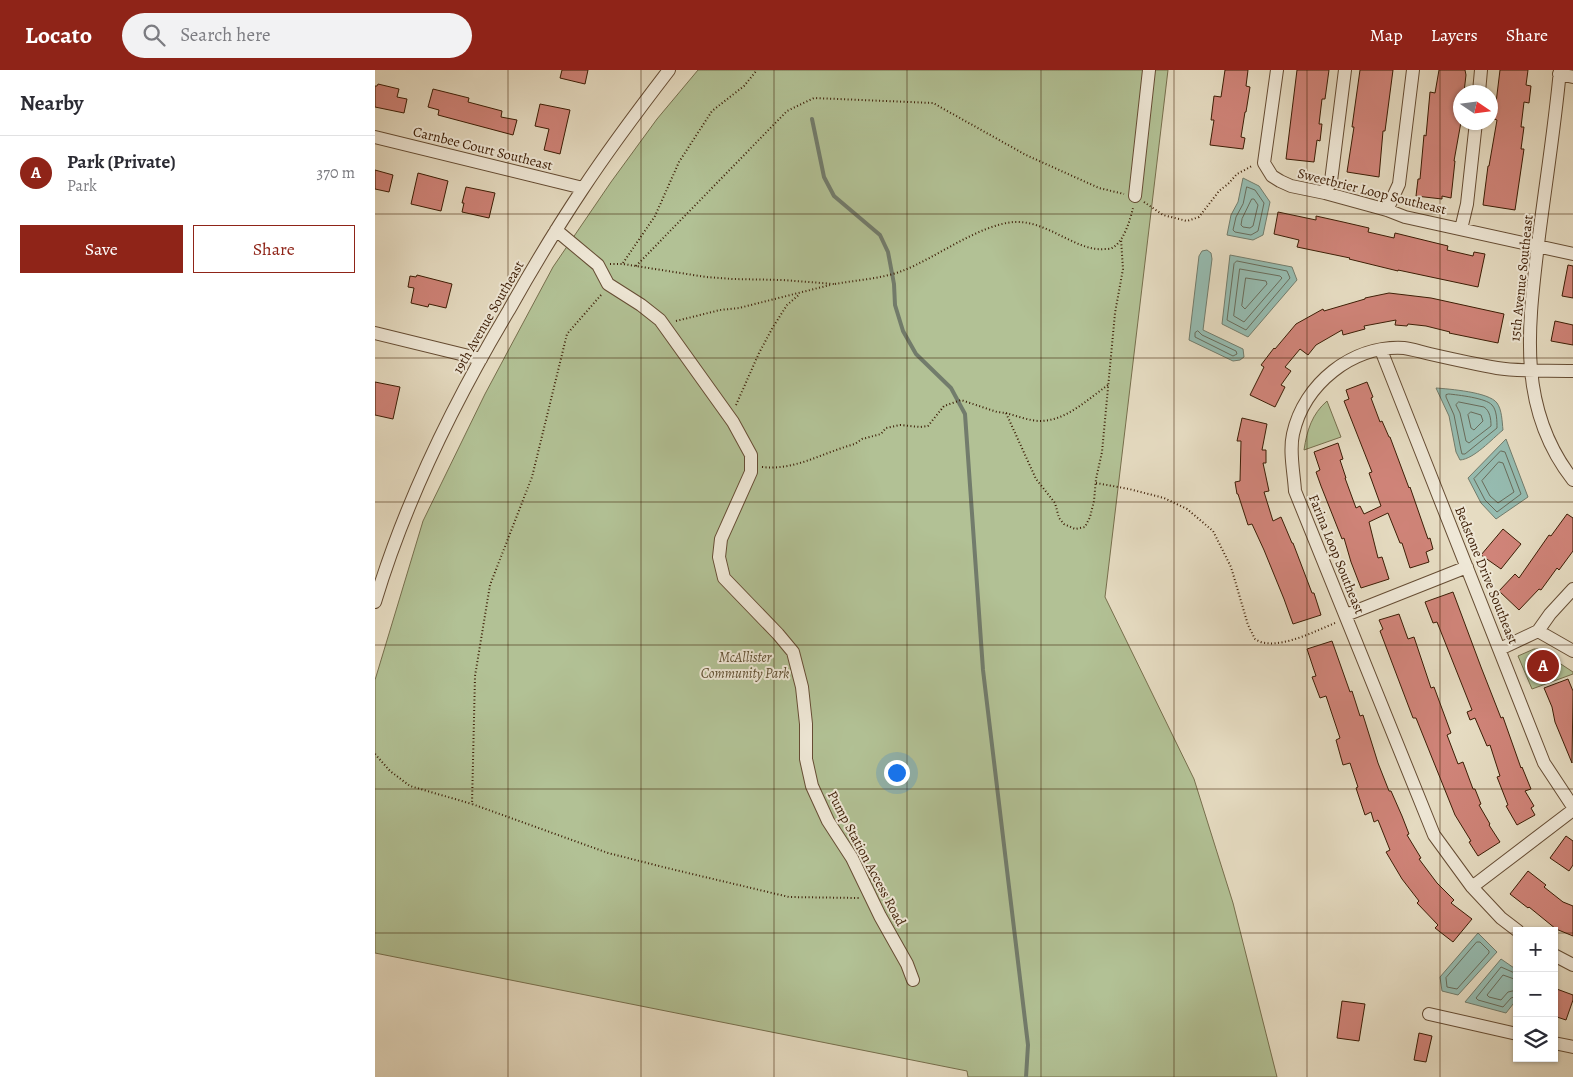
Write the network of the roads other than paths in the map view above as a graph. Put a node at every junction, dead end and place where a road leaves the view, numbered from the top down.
1 (669, 70) edge
2 (1149, 70) edge
3 (1277, 70) edge
4 (1345, 70) edge
5 (1413, 70) edge
6 (1481, 70) edge
7 (1559, 72) edge
8 (1573, 77) edge
9 (1480, 85) edge
10 (1474, 130) edge
11 (375, 137) edge
12 (583, 188) junction
13 (1325, 192) junction
14 (1135, 196) road end
15 (1387, 210) junction
16 (1461, 229) junction
17 (556, 230) junction
18 (1538, 247) junction
19 (1573, 254) edge
20 (375, 333) edge
21 (1381, 350) junction
22 (481, 359) junction
23 (1530, 370) junction
24 (1573, 371) edge
25 (1573, 480) edge
26 (1467, 567) junction
27 (1573, 589) edge
28 (375, 602) edge
29 (1346, 615) junction
30 (1538, 631) junction
31 (1500, 649) junction
32 (1573, 651) edge
33 (1573, 809) edge
34 (1472, 887) junction
35 (1513, 927) edge
36 (1558, 957) edge
37 (1573, 965) edge
38 (913, 980) dead end
39 (1429, 1014) dead end
40 (1513, 1033) edge
41 (1558, 1044) edge
42 (1573, 1047) edge

1 - 12 street, 19th Avenue Southeast
2 - 14 street
3 - 13 street, Sweetbrier Loop Southeast
4 - 13 street
5 - 15 street
6 - 9 street
7 - 8 street
7 - 18 street, 15th Avenue Southeast
10 - 16 street
11 - 12 street, Carnbee Court Southeast
12 - 17 street, 19th Avenue Southeast
13 - 15 street, Sweetbrier Loop Southeast
15 - 16 street, Sweetbrier Loop Southeast
16 - 18 street, Sweetbrier Loop Southeast
17 - 22 street, 19th Avenue Southeast
17 - 38 street, Pump Station Access Road
18 - 19 street, Sweetbrier Loop Southeast
18 - 23 street, 15th Avenue Southeast
20 - 22 street
21 - 23 street, Farina Loop Southeast
21 - 26 street, Bedstone Drive Southeast
21 - 29 street, Farina Loop Southeast
22 - 28 street, 19th Avenue Southeast
23 - 24 street, Farina Loop Southeast
23 - 25 street, 15th Avenue Southeast
26 - 29 street
26 - 31 street, Bedstone Drive Southeast
27 - 30 street
29 - 34 street, Farina Loop Southeast
30 - 31 street
30 - 32 street
31 - 33 street, Bedstone Drive Southeast
33 - 34 street
34 - 35 street, Farina Loop Southeast
36 - 37 street
39 - 40 street
41 - 42 street

